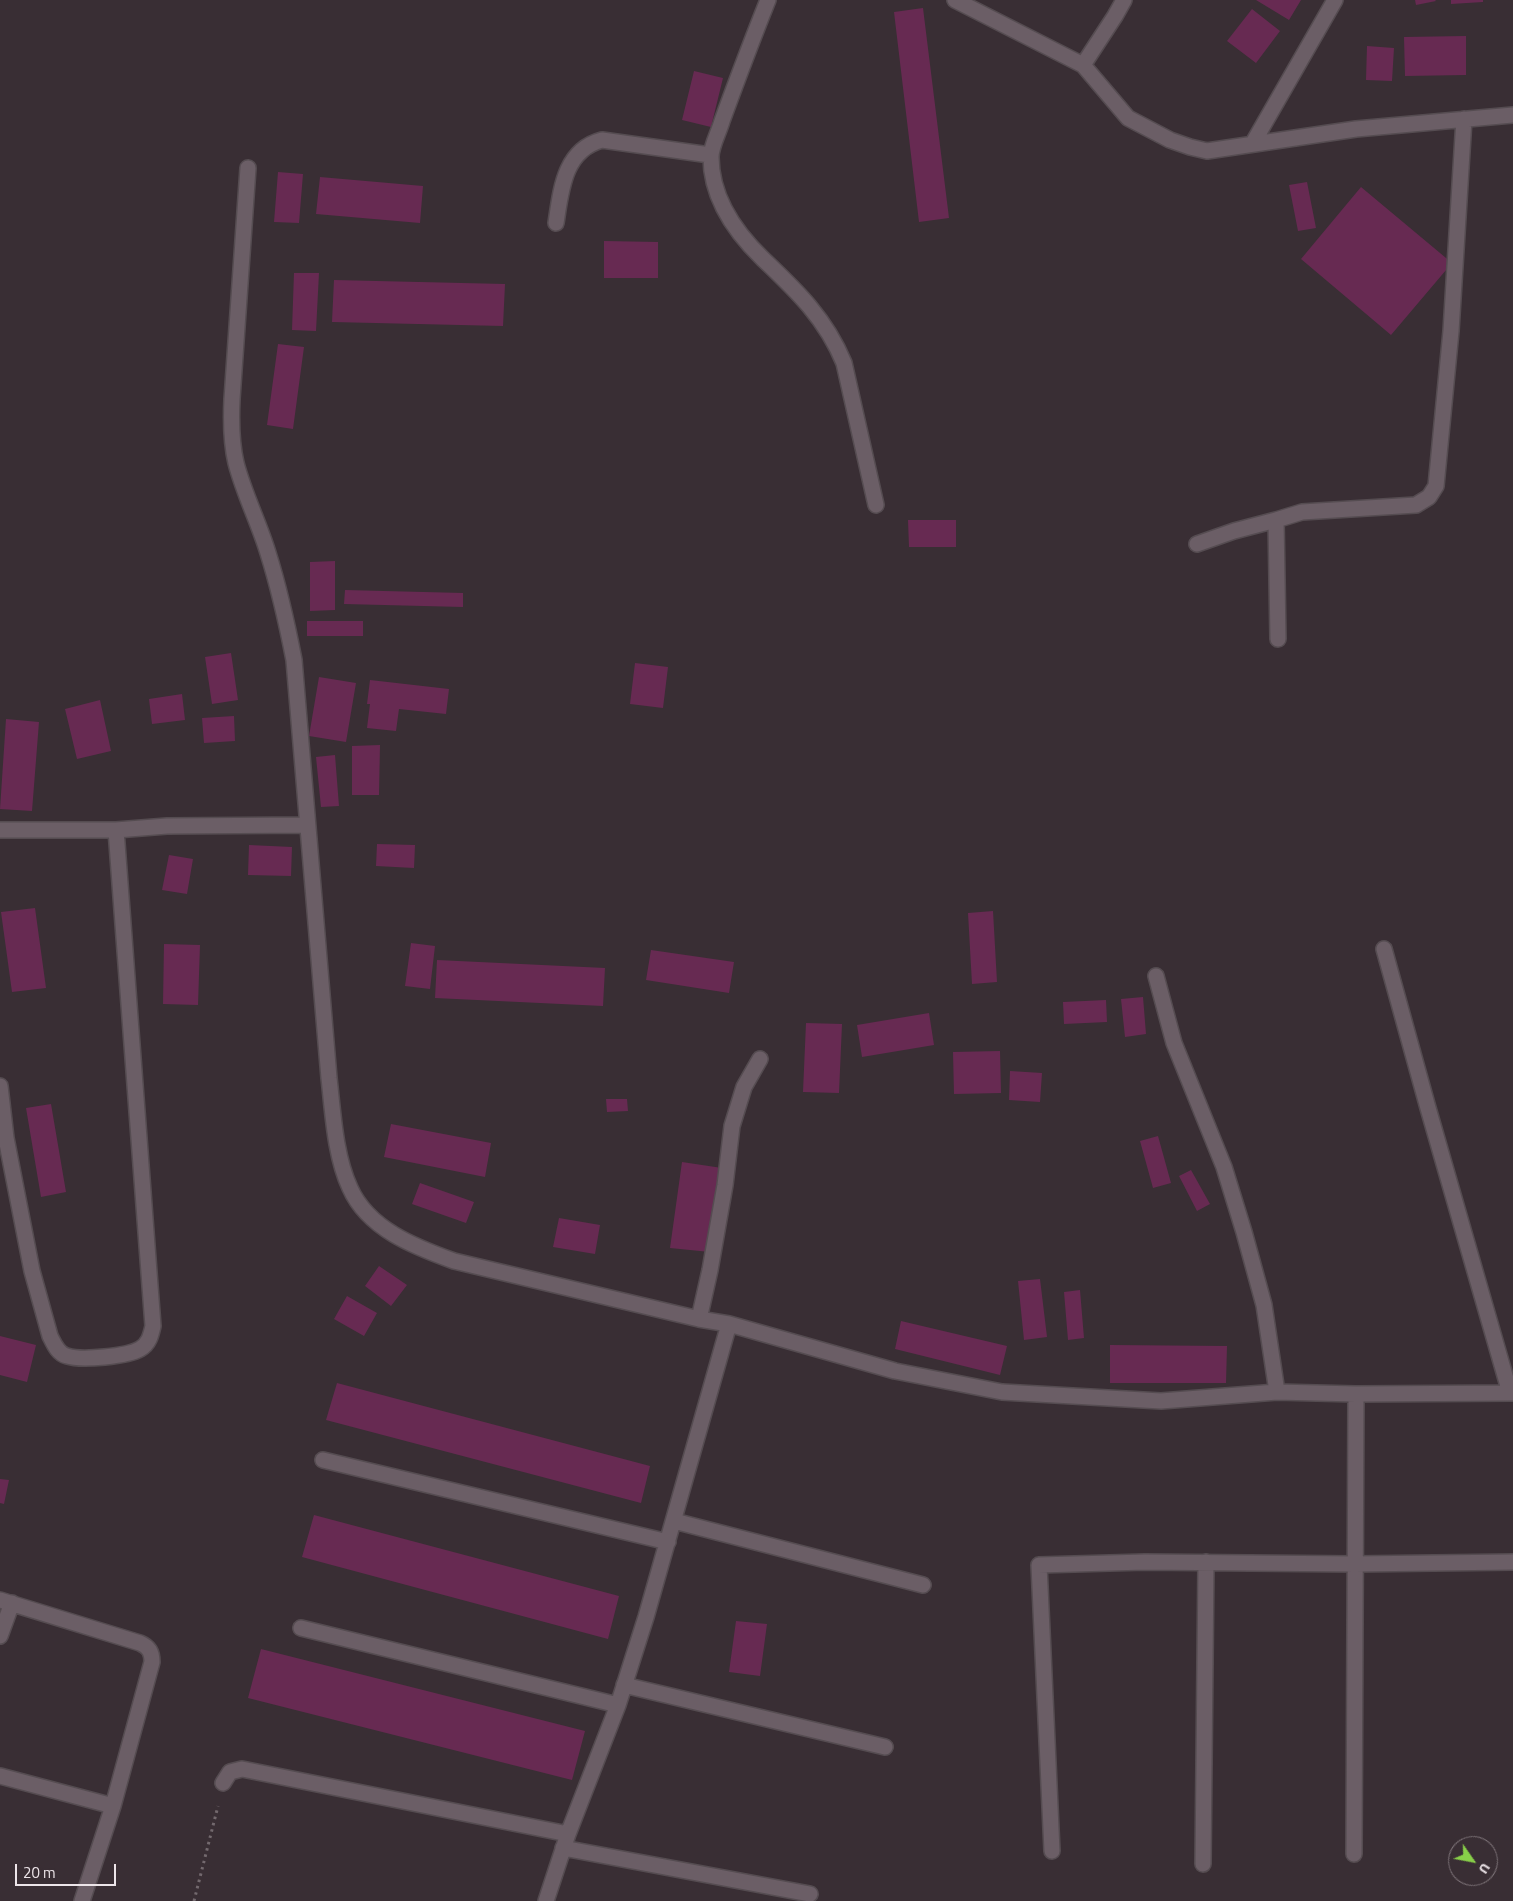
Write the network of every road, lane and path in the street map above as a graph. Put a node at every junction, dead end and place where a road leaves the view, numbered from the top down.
1 (768, 0) edge
2 (955, 0) edge
3 (1124, 0) edge
4 (1335, 0) edge
5 (1083, 65) junction
6 (1513, 115) edge
7 (1464, 118) junction
8 (1253, 143) junction
9 (710, 155) junction
10 (248, 168) dead end
11 (556, 223) dead end
12 (876, 505) dead end
13 (1276, 520) junction
14 (1197, 544) dead end
15 (1278, 639) dead end
16 (307, 825) junction
17 (0, 830) edge
18 (116, 830) junction
19 (1384, 948) dead end
20 (1156, 976) dead end
21 (760, 1059) dead end
22 (0, 1086) edge
23 (699, 1319) junction
24 (729, 1324) junction
25 (1276, 1392) junction
26 (1512, 1393) edge
27 (1356, 1394) junction
28 (323, 1460) dead end
29 (674, 1521) junction
30 (668, 1542) junction
31 (1206, 1562) junction
32 (1513, 1562) edge
33 (1355, 1564) junction
34 (924, 1585) dead end
35 (6, 1602) edge
36 (301, 1628) dead end
37 (0, 1636) edge
38 (624, 1685) junction
39 (618, 1705) junction
40 (884, 1747) dead end
41 (0, 1776) edge
42 (224, 1783) joint
43 (113, 1806) junction
44 (565, 1841) junction
45 (1052, 1851) dead end
46 (1354, 1854) dead end
47 (1203, 1864) dead end
48 (810, 1894) dead end
49 (82, 1901) edge
50 (194, 1901) edge
51 (546, 1901) edge

1 - 9 street
2 - 5 street
3 - 5 street
4 - 8 street
5 - 8 street
6 - 7 street
7 - 8 street
7 - 13 street
9 - 11 street
9 - 12 street
10 - 16 street
13 - 14 street
13 - 15 street
16 - 18 street
16 - 23 street
17 - 18 street
18 - 22 street
19 - 26 street
20 - 25 street
21 - 23 street
23 - 24 street
24 - 25 street
24 - 29 street
25 - 27 street
26 - 27 street
27 - 33 street
28 - 30 street
29 - 30 street
29 - 34 street
30 - 38 street
31 - 33 street
31 - 45 street
31 - 47 street
32 - 33 street
33 - 46 street
35 - 37 street
35 - 43 street
36 - 39 street
38 - 39 street
38 - 40 street
39 - 44 street
41 - 43 street
42 - 44 street
42 - 50 path
43 - 49 street
44 - 48 street
44 - 51 street

